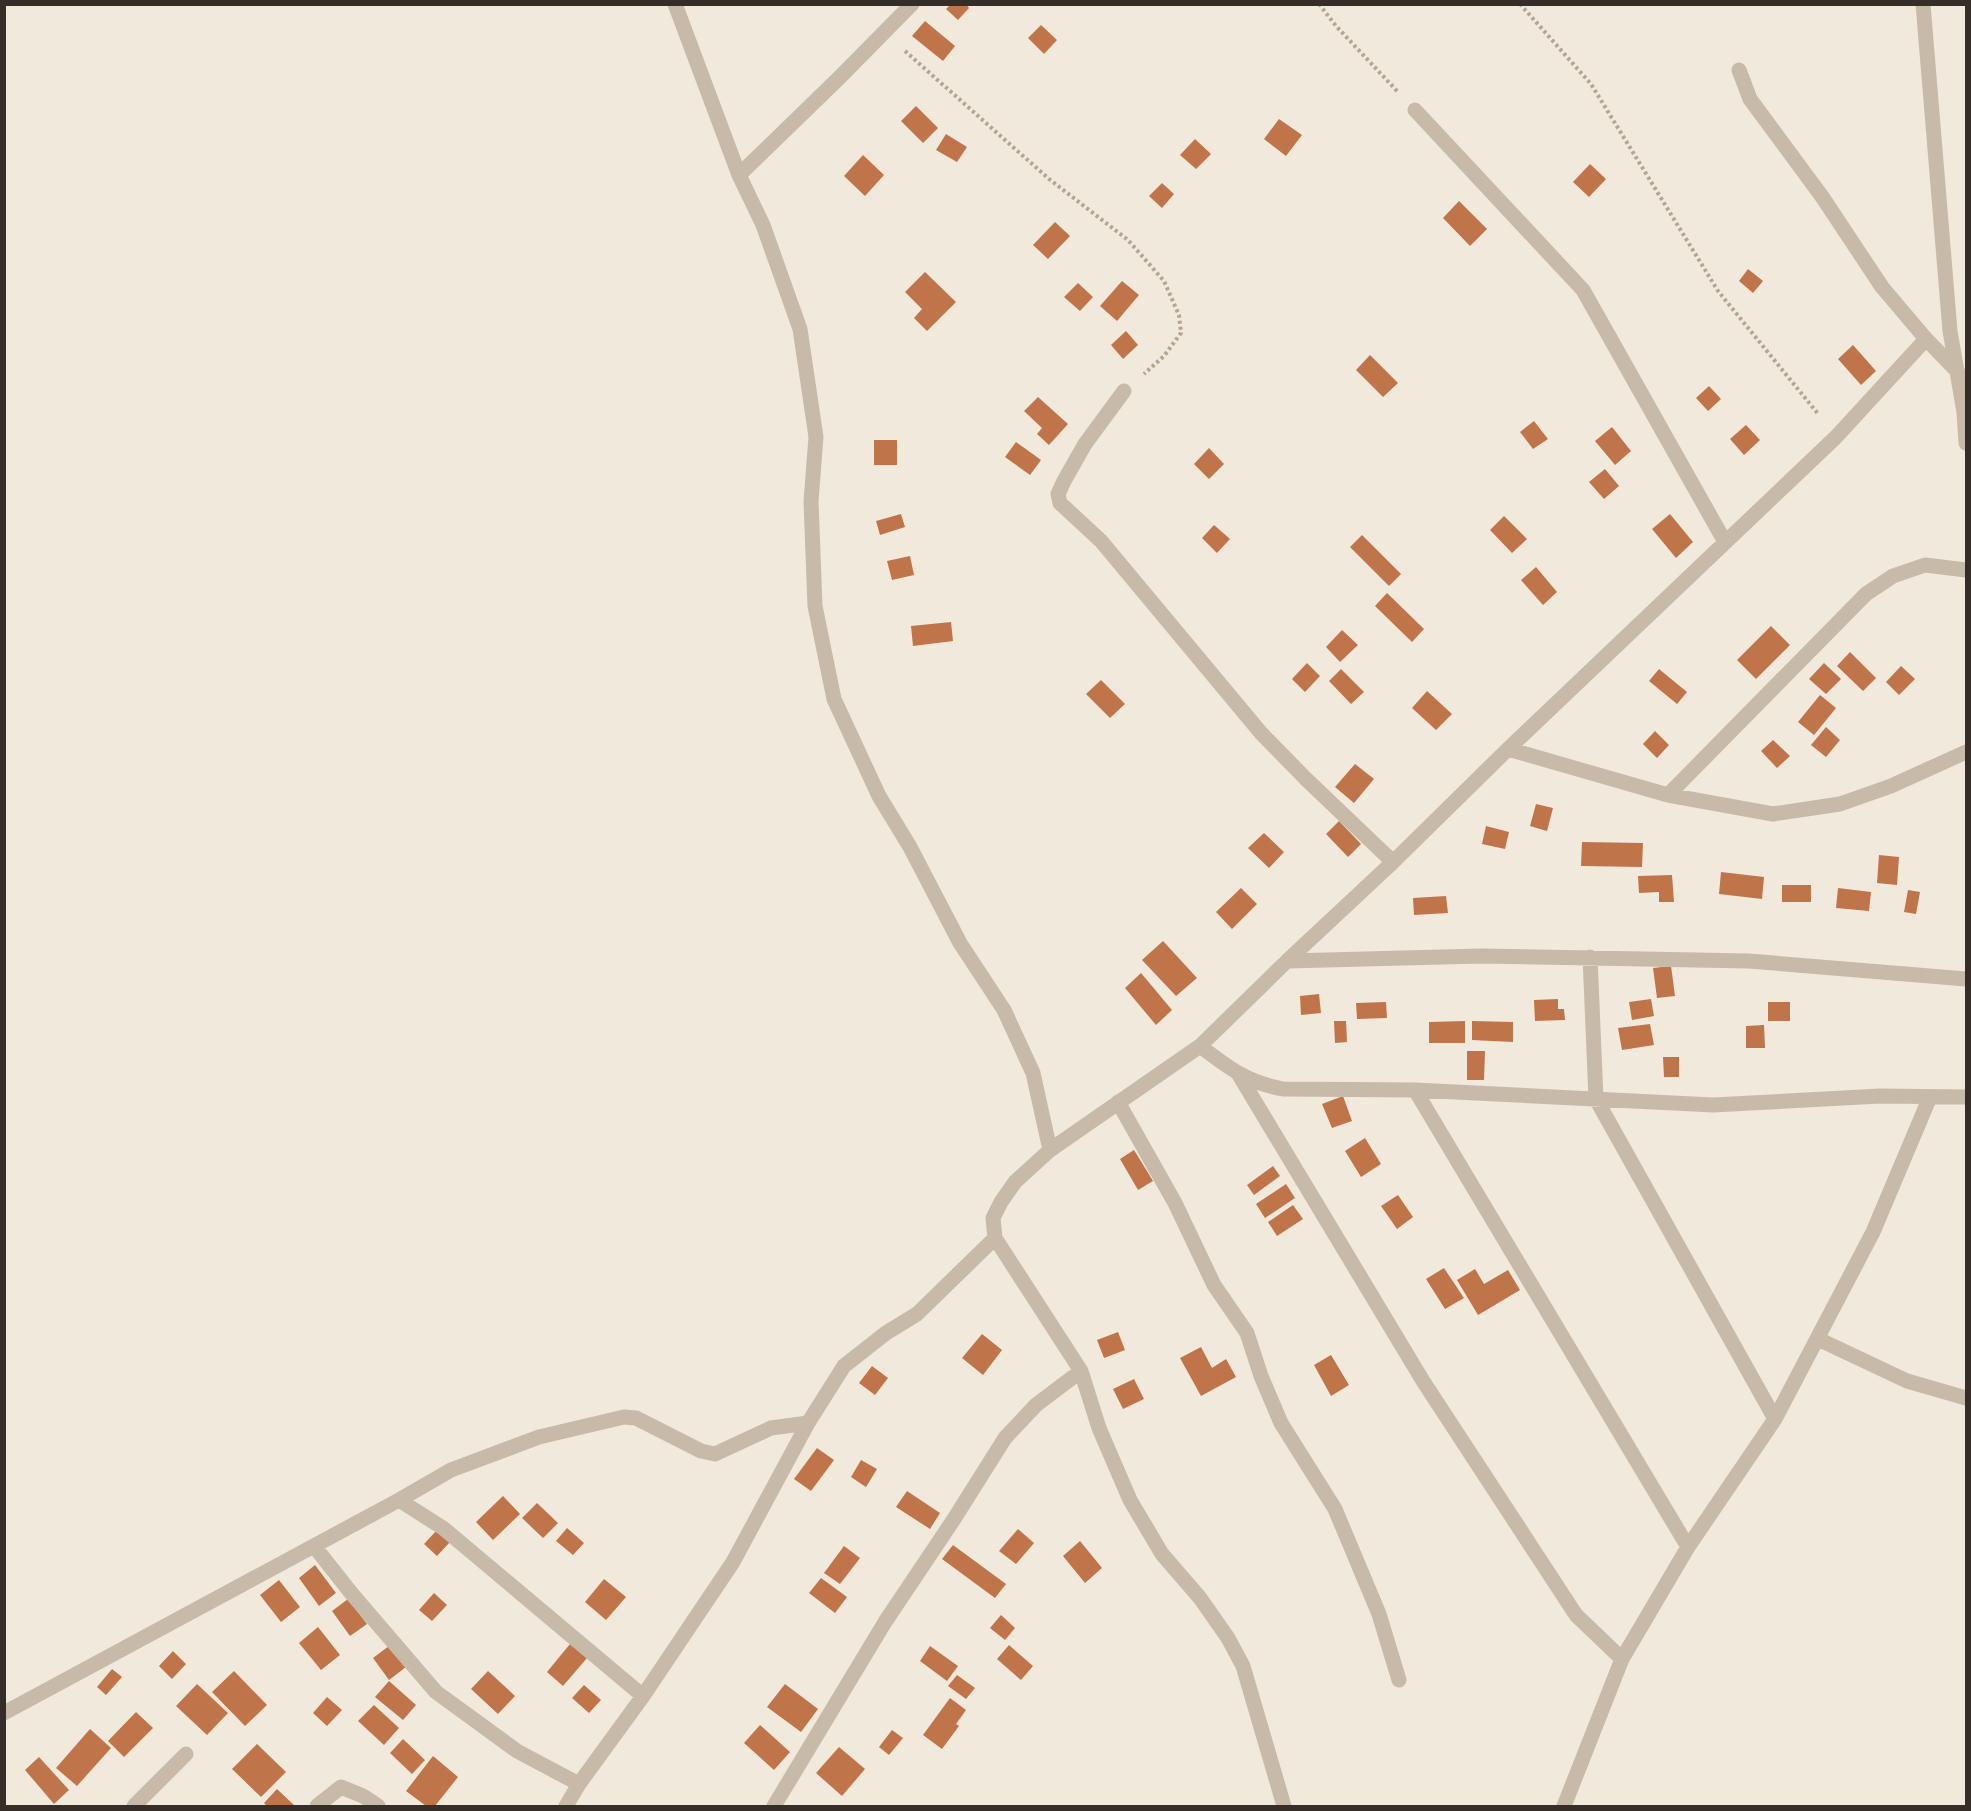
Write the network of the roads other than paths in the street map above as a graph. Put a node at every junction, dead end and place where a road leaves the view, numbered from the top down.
1 (675, 4) edge
2 (912, 4) edge
3 (1923, 4) edge
4 (1739, 70) dead end
5 (1415, 110) road end
6 (739, 175) junction
7 (1926, 339) junction
8 (1962, 373) edge
9 (1124, 391) road end
10 (1966, 443) edge
11 (1725, 542) junction
12 (1966, 570) edge
13 (1508, 749) junction
14 (1966, 752) edge
15 (1668, 795) junction
16 (1393, 862) junction
17 (1590, 957) junction
18 (1287, 961) junction
19 (1966, 979) edge
20 (1200, 1046) junction
21 (1239, 1075) junction
22 (1415, 1090) junction
23 (1930, 1097) junction
24 (1966, 1097) edge
25 (1596, 1099) junction
26 (1118, 1102) junction
27 (1050, 1149) junction
28 (995, 1238) junction
29 (1818, 1339) junction
30 (1081, 1371) junction
31 (1966, 1398) edge
32 (1775, 1419) junction
33 (808, 1423) junction
34 (399, 1500) junction
35 (314, 1546) junction
36 (1688, 1547) junction
37 (1622, 1659) junction
38 (1399, 1680) dead end
39 (643, 1696) junction
40 (4, 1713) edge
41 (186, 1754) dead end
42 (579, 1784) junction
43 (134, 1806) edge
44 (317, 1806) edge
45 (378, 1806) edge
46 (566, 1806) edge
47 (774, 1806) edge
48 (1284, 1806) edge
49 (1564, 1806) edge

1 - 6 street
2 - 6 street
3 - 8 street
4 - 7 street
5 - 11 street
6 - 27 street
7 - 8 street
7 - 11 street
8 - 10 street
9 - 16 street
11 - 13 street
12 - 15 street
13 - 15 street
13 - 16 street
14 - 15 street
16 - 18 street
17 - 18 street
17 - 19 street
17 - 25 street
18 - 20 street
20 - 21 street
20 - 26 street
21 - 22 street
21 - 37 street
22 - 25 street
22 - 36 street
23 - 24 street
23 - 25 street
23 - 29 street
25 - 32 street
26 - 27 street
26 - 38 street
27 - 28 street
28 - 30 street
28 - 33 street
29 - 31 street
29 - 32 street
30 - 47 street
30 - 48 street
32 - 36 street
33 - 34 street
33 - 39 street
34 - 35 street
34 - 39 street
35 - 40 street
35 - 42 street
36 - 37 street
37 - 49 street
39 - 42 street
41 - 43 street
42 - 46 street
44 - 45 street

